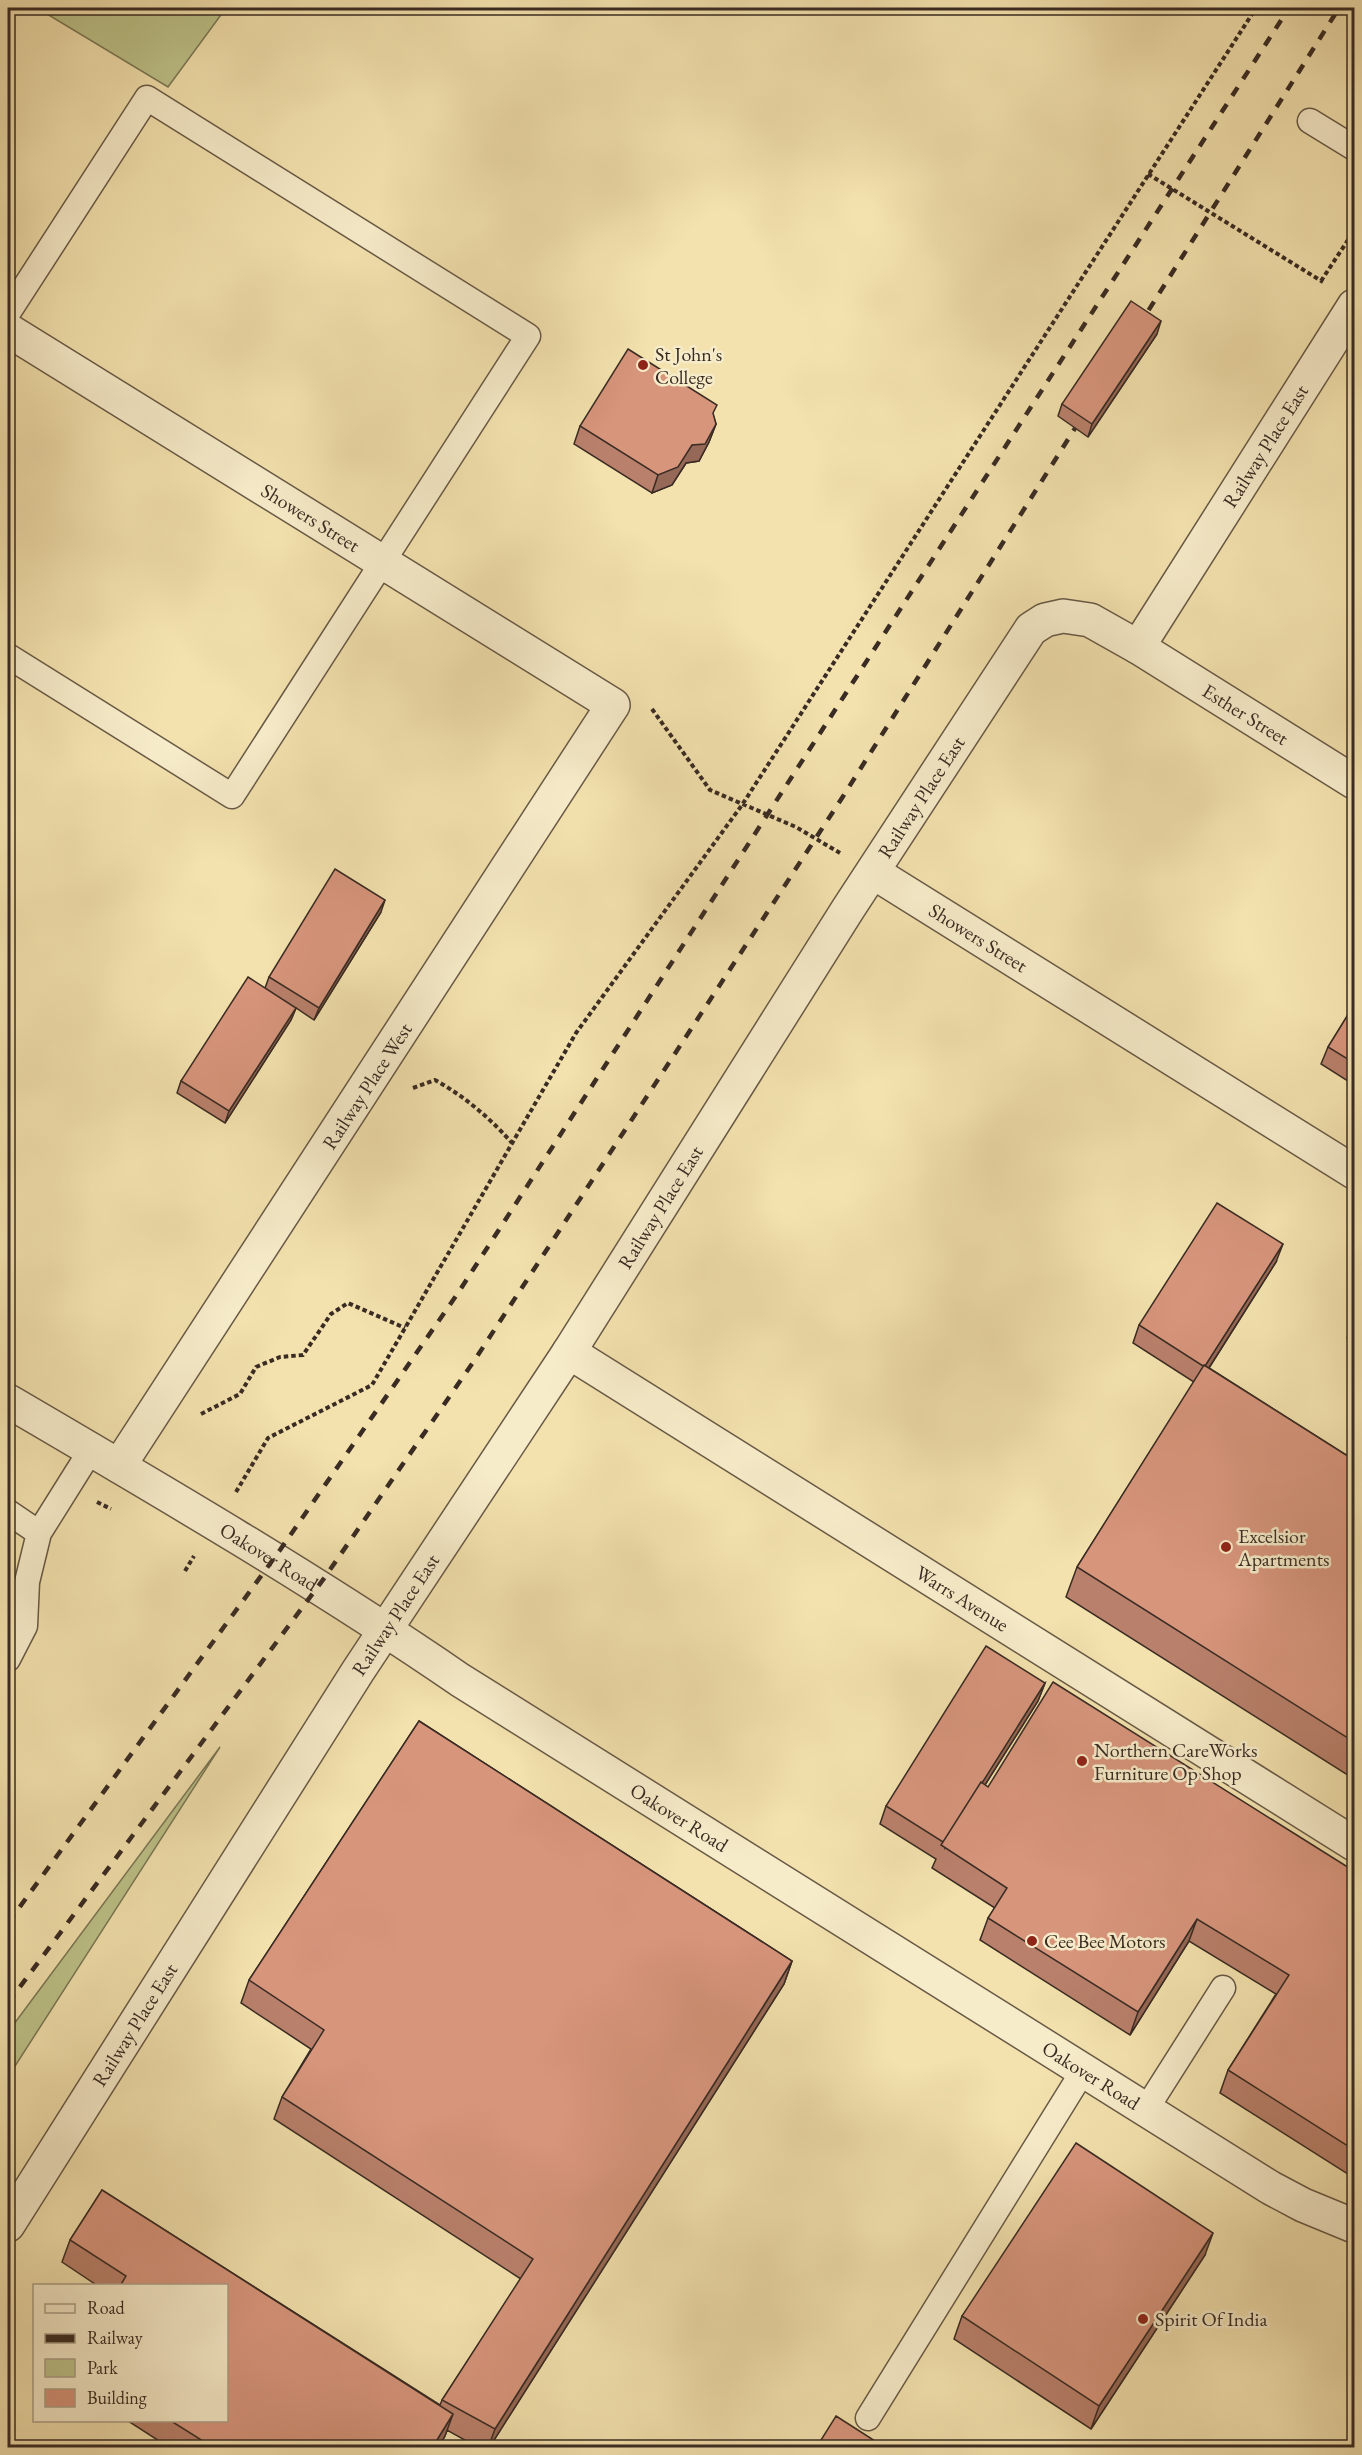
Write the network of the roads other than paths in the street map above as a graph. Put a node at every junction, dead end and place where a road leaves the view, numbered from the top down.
1 (1310, 121) dead end
2 (1354, 148) edge
3 (1354, 306) edge
4 (8, 313) edge
5 (8, 330) edge
6 (383, 565) junction
7 (1138, 647) junction
8 (8, 656) edge
9 (613, 705) joint
10 (1354, 782) edge
11 (873, 872) junction
12 (1354, 1172) edge
13 (569, 1352) junction
14 (8, 1401) edge
15 (91, 1449) junction
16 (119, 1466) junction
17 (8, 1512) edge
18 (39, 1533) junction
19 (387, 1630) junction
20 (8, 1659) edge
21 (1354, 1844) edge
22 (1223, 1988) dead end
23 (1083, 2071) junction
24 (1145, 2110) junction
25 (8, 2225) edge
26 (1354, 2226) edge
27 (868, 2418) dead end

1 - 2 lane
3 - 7 street, Railway Place East
4 - 6 lane
5 - 6 street, Showers Street
6 - 8 lane
6 - 9 street, Showers Street
7 - 10 street, Esther Street
7 - 11 street, Railway Place East
9 - 16 street, Railway Place West
11 - 12 street, Showers Street
11 - 13 street, Railway Place East
13 - 19 street, Railway Place East
13 - 21 street, Warrs Avenue
14 - 15 street, Oakover Road
15 - 16 street, Oakover Road
15 - 18 lane
16 - 19 street, Oakover Road
17 - 18 lane
18 - 20 lane
19 - 23 street, Oakover Road
19 - 25 street, Railway Place East
22 - 24 lane
23 - 24 street, Oakover Road
23 - 27 lane
24 - 26 street, Oakover Road

